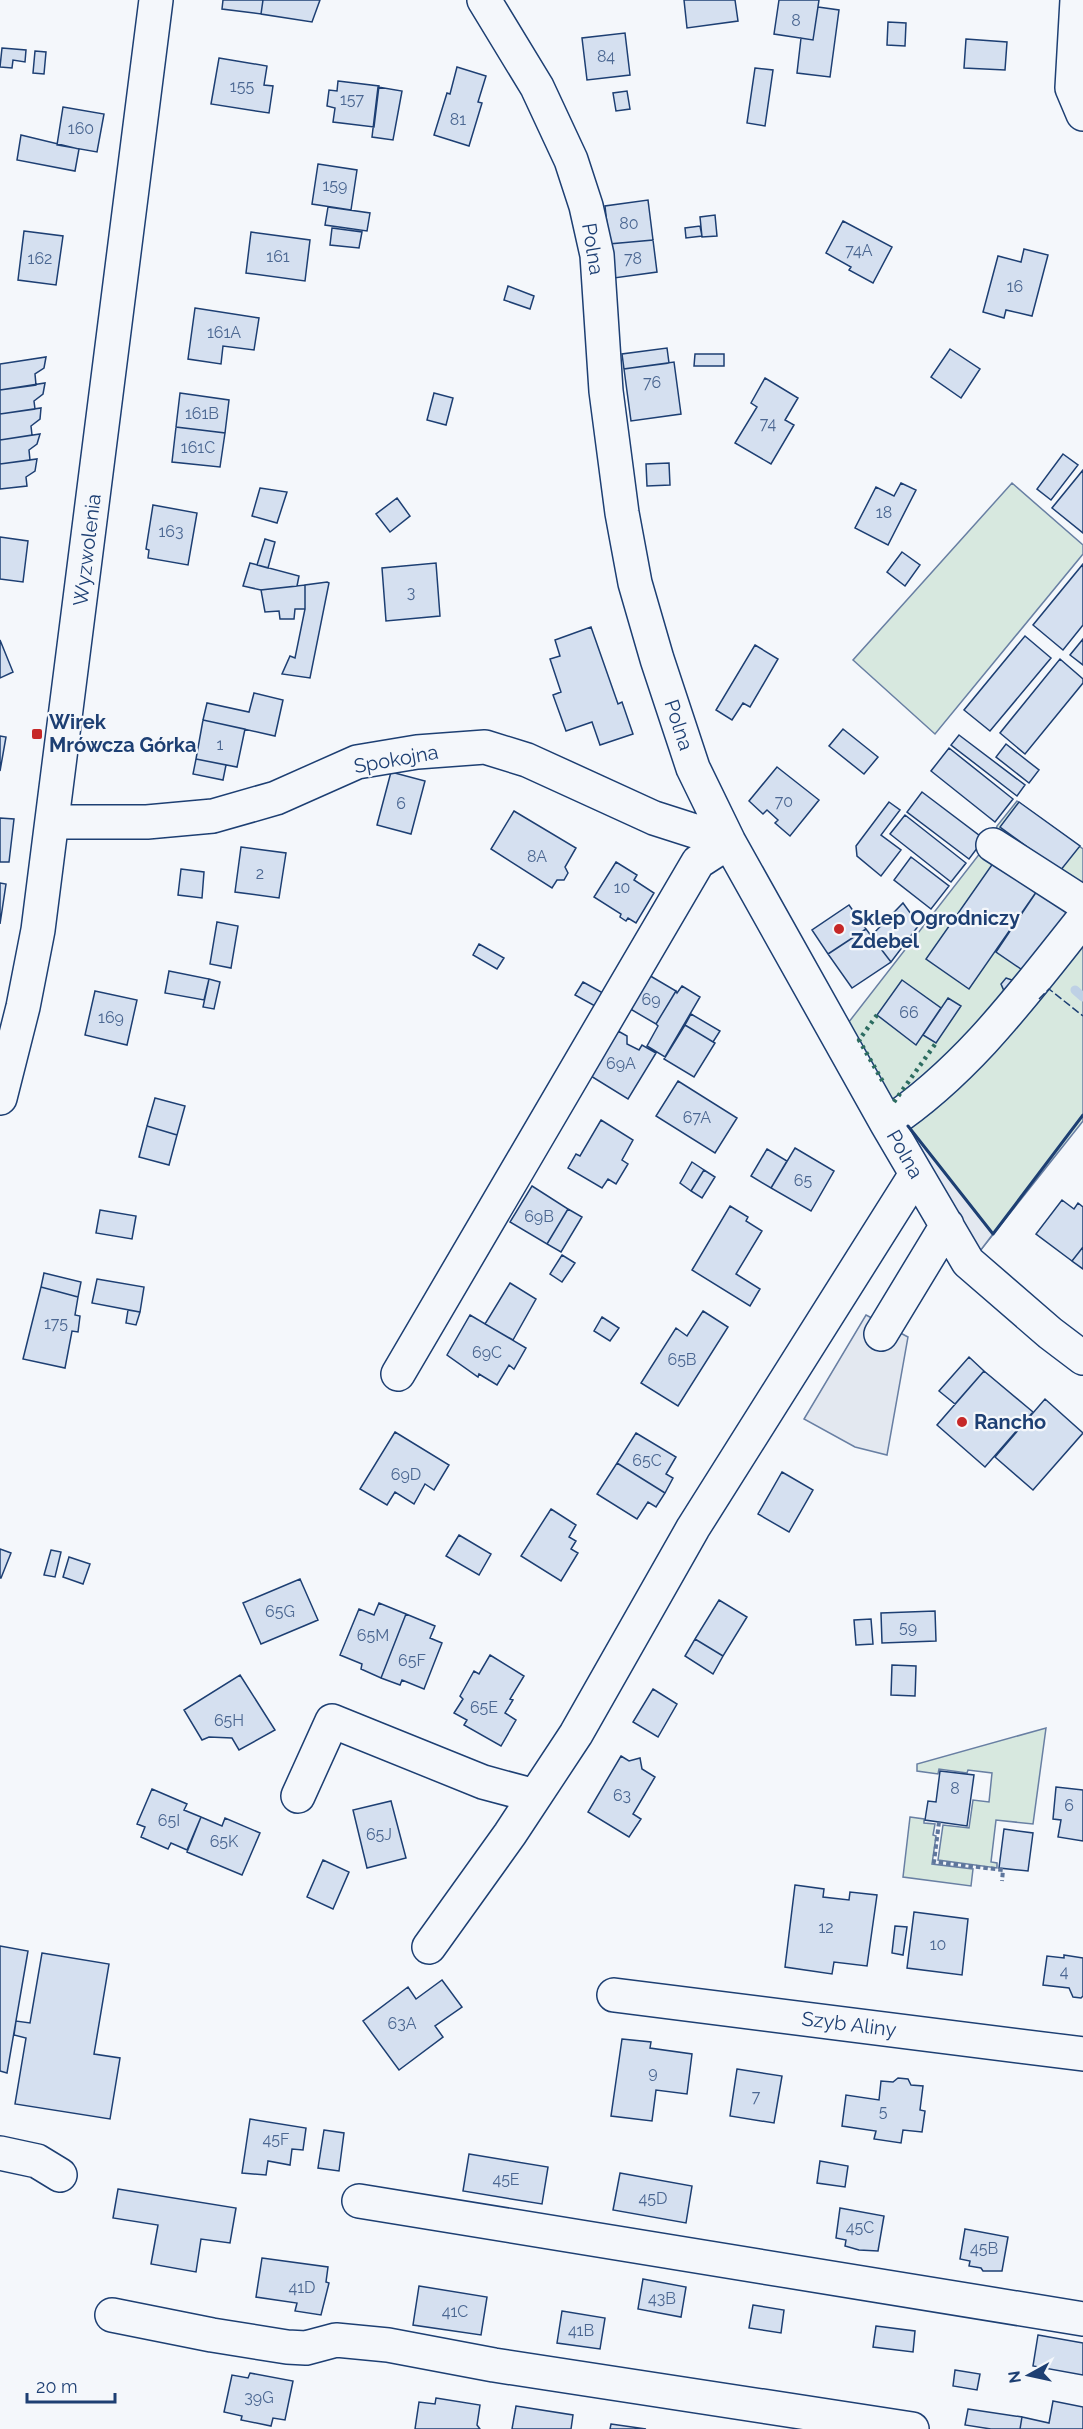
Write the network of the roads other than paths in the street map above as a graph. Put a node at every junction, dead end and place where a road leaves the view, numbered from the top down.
1 (156, 0) edge
2 (484, 0) edge
3 (1077, 0) edge
4 (1083, 114) edge
5 (53, 822) junction
6 (729, 842) junction
7 (993, 845) dead end
8 (1083, 903) edge
9 (1083, 919) edge
10 (0, 1098) edge
11 (888, 1124) junction
12 (916, 1174) junction
13 (947, 1225) junction
14 (881, 1334) dead end
15 (1083, 1358) edge
16 (398, 1374) dead end
17 (298, 1796) dead end
18 (535, 1796) junction
19 (429, 1947) dead end
20 (614, 1995) dead end
21 (1083, 2054) edge
22 (0, 2153) edge
23 (60, 2175) dead end
24 (359, 2201) dead end
25 (112, 2315) dead end
26 (1083, 2319) edge
27 (912, 2429) edge

1 - 5 street, Wyzwolenia
2 - 6 street, Polna
3 - 4 street
5 - 6 street, Spokojna
5 - 10 street, Wyzwolenia
6 - 11 street, Polna
6 - 16 street
7 - 8 street
9 - 11 street
11 - 12 street, Polna
12 - 13 street, Polna
12 - 18 street
13 - 14 street
13 - 15 street, Polna
17 - 18 street
18 - 19 street
20 - 21 street, Szyb Aliny
22 - 23 street
24 - 26 street
25 - 27 street

